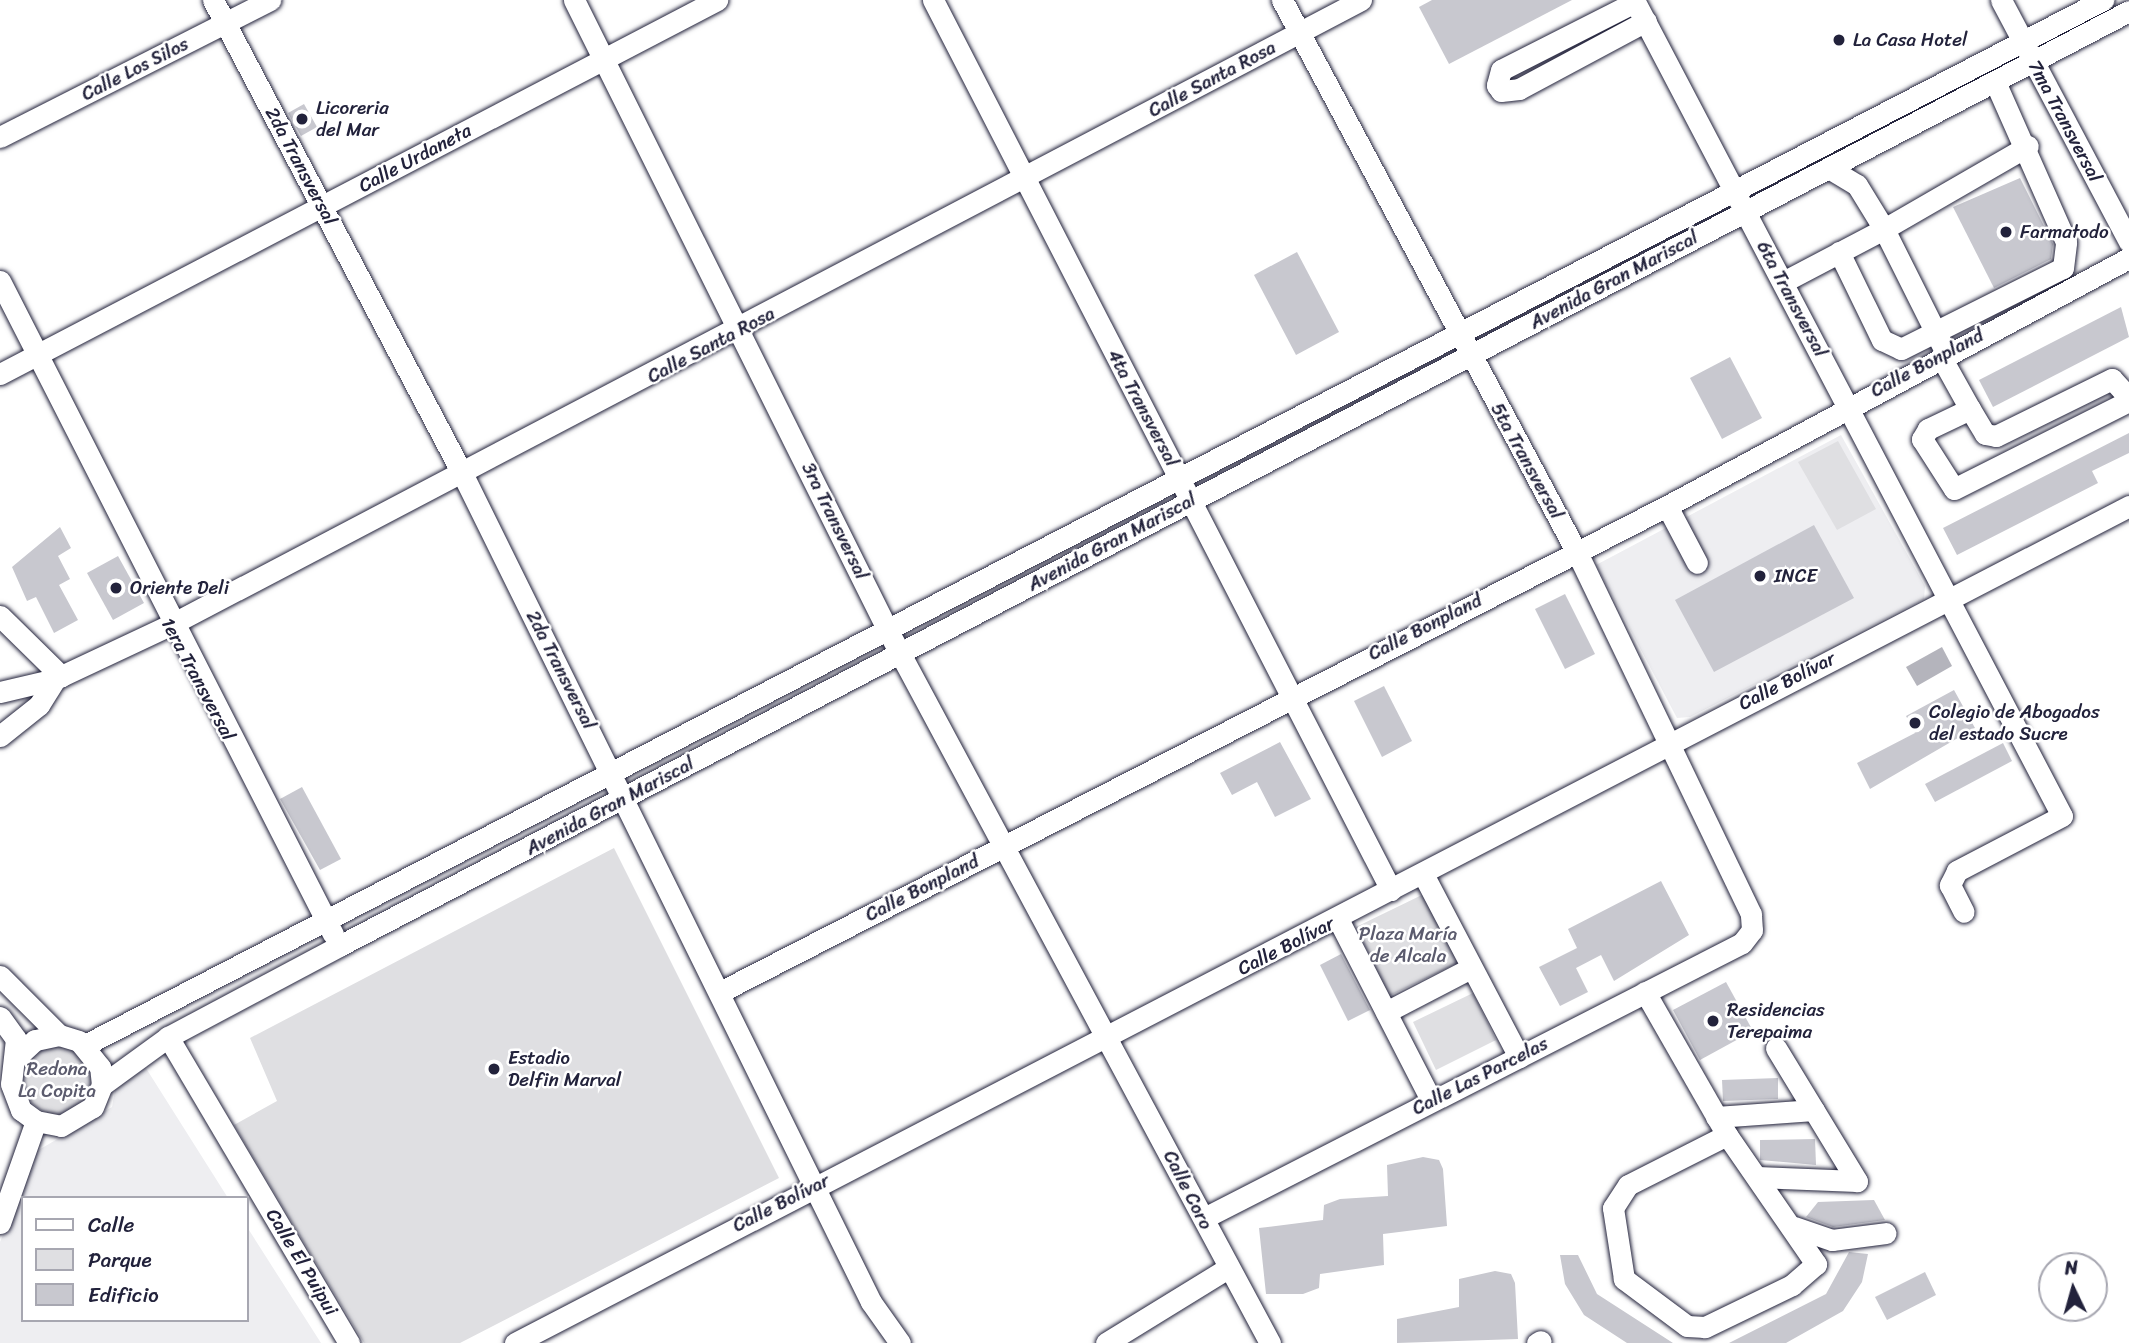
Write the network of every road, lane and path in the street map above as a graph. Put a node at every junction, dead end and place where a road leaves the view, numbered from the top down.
1 (214, 0) edge
2 (270, 0) edge
3 (574, 0) edge
4 (717, 0) edge
5 (933, 0) edge
6 (1282, 0) edge
7 (1361, 0) edge
8 (2001, 0) edge
9 (2103, 0) edge
10 (1634, 1) edge
11 (2129, 11) edge
12 (1646, 21) junction
13 (226, 23) junction
14 (1299, 33) junction
15 (2029, 53) junction
16 (605, 59) junction
17 (1995, 82) junction
18 (0, 137) edge
19 (2028, 146) junction
20 (1829, 168) junction
21 (1024, 180) junction
22 (1735, 191) junction
23 (322, 206) junction
24 (1745, 211) junction
25 (1884, 229) junction
26 (2129, 242) edge
27 (1839, 252) junction
28 (2129, 258) edge
29 (0, 281) edge
30 (1783, 282) junction
31 (740, 330) junction
32 (1455, 332) junction
33 (1937, 334) junction
34 (38, 354) junction
35 (1943, 355) junction
36 (1470, 356) junction
37 (0, 374) edge
38 (2129, 399) edge
39 (1847, 405) junction
40 (1970, 409) junction
41 (463, 475) junction
42 (1180, 480) junction
43 (1191, 500) junction
44 (1667, 506) junction
45 (2129, 506) edge
46 (1576, 551) junction
47 (1697, 563) dead end
48 (1947, 599) junction
49 (0, 616) edge
50 (170, 625) junction
51 (887, 629) junction
52 (901, 653) junction
53 (58, 678) junction
54 (0, 692) edge
55 (1291, 695) junction
56 (0, 736) edge
57 (1668, 743) junction
58 (613, 774) junction
59 (624, 801) junction
60 (1006, 844) junction
61 (1423, 874) junction
62 (1391, 890) junction
63 (1964, 912) dead end
64 (1338, 919) junction
65 (327, 923) junction
66 (1752, 930) joint
67 (339, 946) junction
68 (1471, 968) junction
69 (0, 976) edge
70 (720, 992) junction
71 (1645, 992) junction
72 (1386, 1012) junction
73 (0, 1017) edge
74 (59, 1035) junction
75 (169, 1037) junction
76 (1106, 1037) junction
77 (85, 1045) junction
78 (1776, 1048) dead end
79 (17, 1057) junction
80 (1519, 1057) junction
81 (102, 1084) junction
82 (1432, 1100) junction
83 (1814, 1110) junction
84 (36, 1121) junction
85 (1722, 1126) junction
86 (1757, 1177) junction
87 (815, 1186) junction
88 (1204, 1218) junction
89 (0, 1223) edge
90 (1794, 1227) junction
91 (1886, 1233) dead end
92 (1228, 1268) junction
93 (895, 1342) edge
94 (349, 1343) edge
95 (515, 1343) edge
96 (1106, 1343) edge
97 (1270, 1343) edge

1 - 13 street, 2da Transversal
2 - 13 street, Calle Los Silos
3 - 16 street, 3ra Transversal
4 - 16 street, Calle Urdaneta
5 - 21 street, 4ta Transversal
6 - 14 street, 5ta Transversal
7 - 14 street, Calle Santa Rosa
8 - 15 street, 7ma Transversal
9 - 15 street, Avenida Gran Mariscal
10 - 12 street, 6ta Transversal
10 - 12 street
11 - 15 street, Avenida Gran Mariscal
12 - 22 street, 6ta Transversal
13 - 18 street, Calle Los Silos
13 - 23 street, 2da Transversal
14 - 21 street, Calle Santa Rosa
14 - 32 street, 5ta Transversal
15 - 17 street, Avenida Gran Mariscal
15 - 22 street, Avenida Gran Mariscal
15 - 26 street, 7ma Transversal
16 - 23 street, Calle Urdaneta
16 - 31 street, 3ra Transversal
17 - 19 street
17 - 20 street, Avenida Gran Mariscal
19 - 25 street
19 - 33 street
20 - 24 street, Avenida Gran Mariscal
20 - 25 street
21 - 31 street, Calle Santa Rosa
21 - 42 street, 4ta Transversal
22 - 24 street, 6ta Transversal
22 - 32 street, Avenida Gran Mariscal
23 - 34 street, Calle Urdaneta
23 - 41 street, 2da Transversal
24 - 30 street, 6ta Transversal
24 - 36 street, Avenida Gran Mariscal
25 - 27 street
25 - 33 street
27 - 30 street
27 - 33 street
28 - 35 street, Calle Bonpland
29 - 34 street, 1era Transversal
30 - 39 street, 6ta Transversal
31 - 41 street, Calle Santa Rosa
31 - 51 street, 3ra Transversal
32 - 36 street, 5ta Transversal
32 - 42 street, Avenida Gran Mariscal
33 - 35 street
34 - 37 street, Calle Urdaneta
34 - 50 street, 1era Transversal
35 - 39 street, Calle Bonpland
35 - 40 street
36 - 43 street, Avenida Gran Mariscal
36 - 46 street, 5ta Transversal
38 - 40 street
38 - 40 street
39 - 44 street, Calle Bonpland
39 - 48 street, 6ta Transversal
41 - 50 street, Calle Santa Rosa
41 - 58 street, 2da Transversal
42 - 43 street, 4ta Transversal
42 - 51 street, Avenida Gran Mariscal
43 - 52 street, Avenida Gran Mariscal
43 - 55 street, 4ta Transversal
44 - 46 street, Calle Bonpland
44 - 47 street
45 - 48 street, Calle Bolívar
46 - 55 street, Calle Bonpland
46 - 57 street, 5ta Transversal
48 - 57 street, Calle Bolívar
48 - 63 street, 6ta Transversal
49 - 53 street
50 - 53 street, Calle Santa Rosa
50 - 65 street, 1era Transversal
51 - 52 street, 3ra Transversal
51 - 58 street, Avenida Gran Mariscal
52 - 59 street, Avenida Gran Mariscal
52 - 60 street, 3ra Transversal
53 - 54 street, Calle Santa Rosa
53 - 56 street
55 - 60 street, Calle Bonpland
55 - 62 street, 4ta Transversal
57 - 61 street, Calle Bolívar
57 - 66 street, 5ta Transversal
58 - 59 street, 2da Transversal
58 - 65 street, Avenida Gran Mariscal
59 - 67 street, Avenida Gran Mariscal
59 - 70 street, 2da Transversal
60 - 70 street, Calle Bonpland
60 - 76 street, 3ra Transversal
61 - 62 street, Calle Bolívar
61 - 68 street
62 - 64 street, Calle Bolívar
64 - 72 street
64 - 76 street, Calle Bolívar
65 - 67 street, 1era Transversal
65 - 77 street, Avenida Gran Mariscal
66 - 71 street, Calle Las Parcelas
67 - 75 street, Avenida Gran Mariscal
68 - 72 street
68 - 80 street
69 - 74 street
70 - 87 street, 2da Transversal
71 - 80 street, Calle Las Parcelas
71 - 85 street
72 - 82 street
73 - 79 street
74 - 77 street
74 - 79 street
75 - 81 street, Avenida Gran Mariscal
75 - 94 street, Calle El Puipui
76 - 87 street, Calle Bolívar
76 - 88 street, Calle Coro
77 - 81 street
78 - 83 street
79 - 84 street
80 - 82 street, Calle Las Parcelas
81 - 84 street
82 - 88 street, Calle Las Parcelas
83 - 85 street
83 - 86 street
84 - 89 street
85 - 86 street
85 - 90 street
86 - 90 street
87 - 93 street, 2da Transversal
87 - 95 street, Calle Bolívar
88 - 92 street, Calle Coro
90 - 91 street
92 - 96 street
92 - 97 street, Calle Coro

